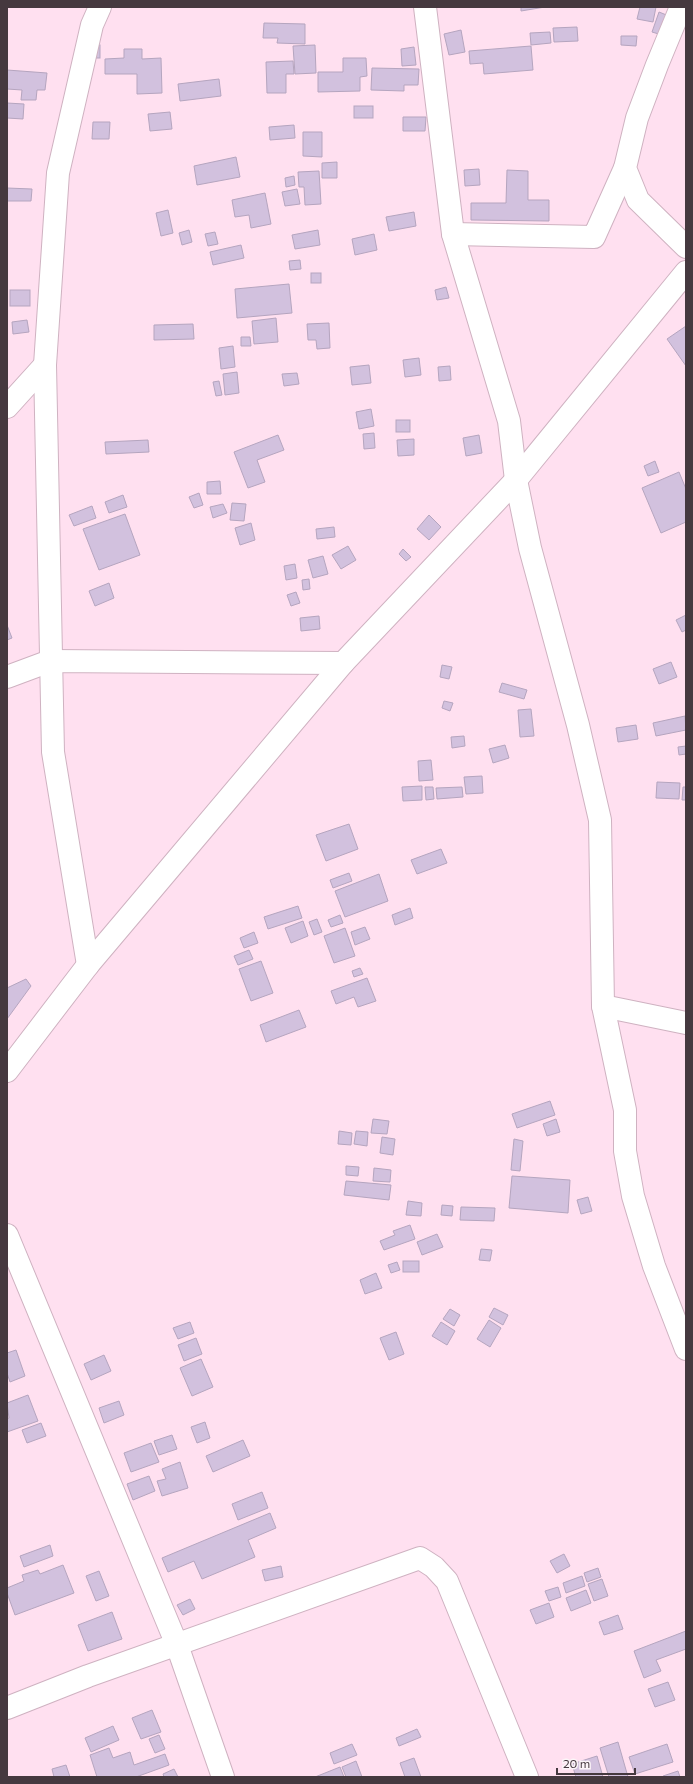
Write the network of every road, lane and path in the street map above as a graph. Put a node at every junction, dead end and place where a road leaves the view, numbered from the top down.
1 (100, 7) edge
2 (425, 7) edge
3 (681, 7) edge
4 (625, 168) junction
5 (453, 234) junction
6 (686, 247) edge
7 (686, 272) edge
8 (45, 365) junction
9 (7, 406) edge
10 (516, 480) junction
11 (50, 661) junction
12 (343, 663) junction
13 (7, 677) edge
14 (88, 965) junction
15 (603, 1006) junction
16 (686, 1023) edge
17 (7, 1071) edge
18 (7, 1235) edge
19 (686, 1349) edge
20 (177, 1645) junction
21 (7, 1708) edge
22 (223, 1777) edge
23 (527, 1777) edge

1 - 8 street
2 - 5 street
3 - 4 street
4 - 5 street
4 - 6 street
5 - 10 street
7 - 10 street
8 - 9 street
8 - 11 street
10 - 12 street
10 - 15 street
11 - 12 street
11 - 13 street
11 - 14 street
12 - 14 street
14 - 17 street
15 - 16 street
15 - 19 street
18 - 20 street
20 - 21 street
20 - 22 street
20 - 23 street

